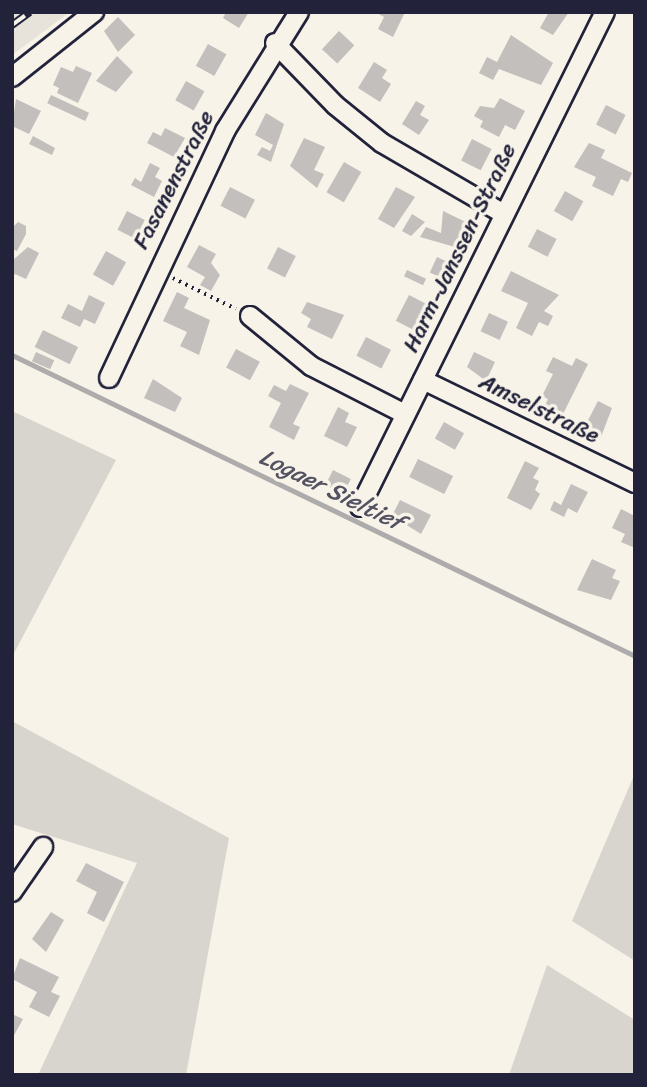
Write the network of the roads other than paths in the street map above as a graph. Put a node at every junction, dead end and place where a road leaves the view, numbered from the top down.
1 (94, 12) edge
2 (299, 12) edge
3 (605, 12) edge
4 (275, 43) junction
5 (12, 77) edge
6 (504, 214) junction
7 (250, 316) road end
8 (109, 378) dead end
9 (423, 380) junction
10 (405, 414) junction
11 (635, 483) edge
12 (360, 507) dead end
13 (43, 847) dead end
14 (12, 892) edge

1 - 5 street
2 - 4 street, Fasanenstraße
3 - 6 street, Harm-Janssen-Straße
4 - 6 street
4 - 8 street, Fasanenstraße
6 - 9 street, Harm-Janssen-Straße
7 - 10 street
9 - 10 street, Harm-Janssen-Straße
9 - 11 street, Amselstraße
10 - 12 street, Harm-Janssen-Straße
13 - 14 street

